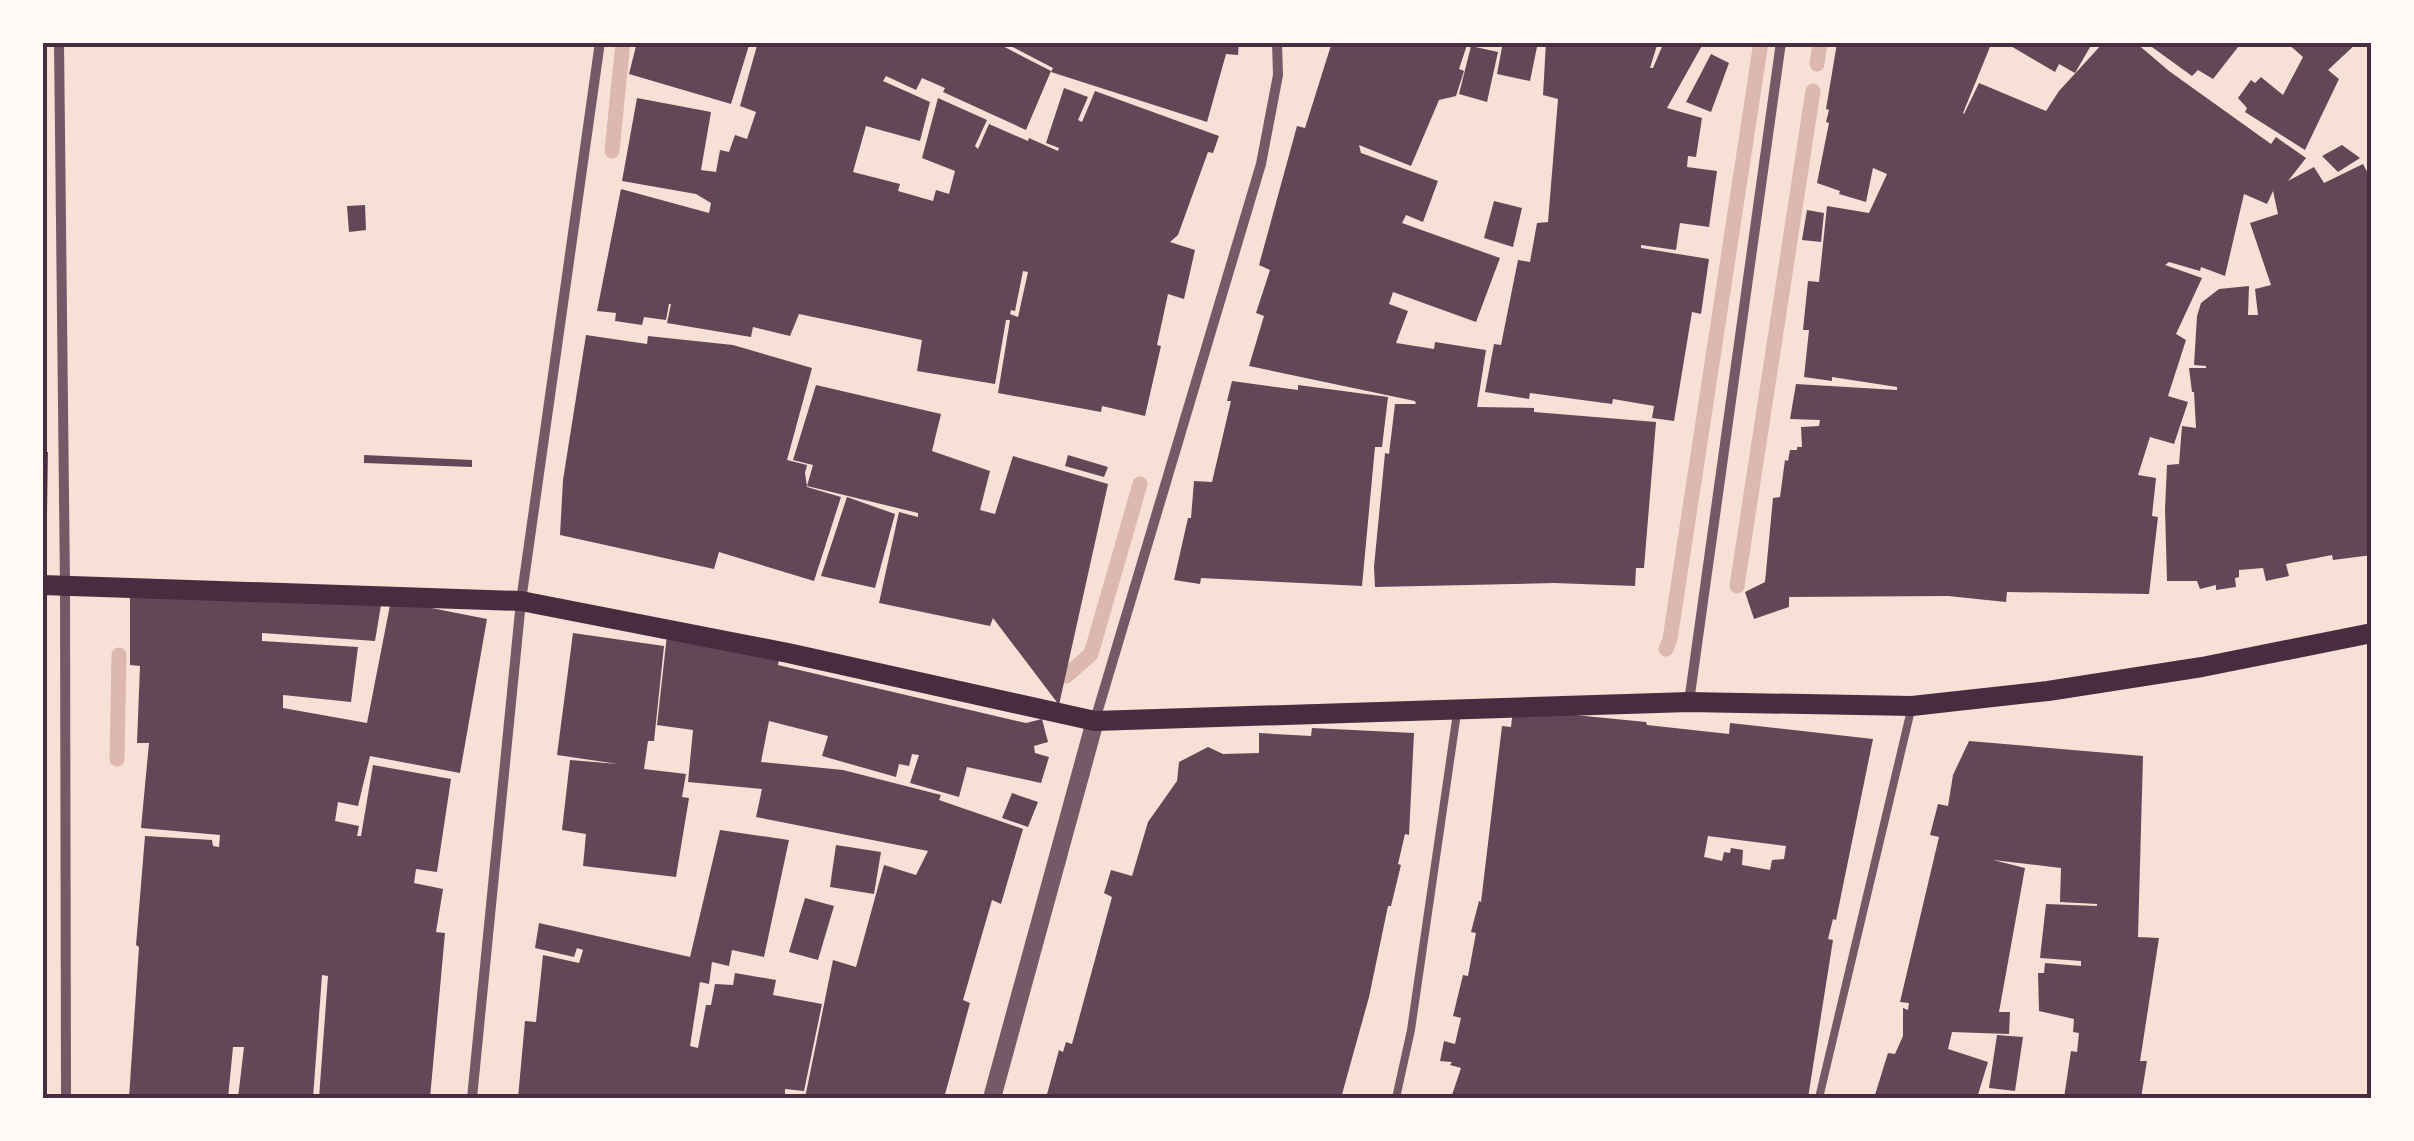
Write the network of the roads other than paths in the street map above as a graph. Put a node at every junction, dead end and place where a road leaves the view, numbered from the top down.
1 (58, 42) edge
2 (600, 42) edge
3 (1277, 42) edge
4 (1781, 42) edge
5 (42, 585) edge
6 (65, 586) junction
7 (521, 601) junction
8 (2372, 634) edge
9 (1690, 702) junction
10 (1912, 706) junction
11 (1458, 709) junction
12 (1095, 722) junction
13 (66, 1098) edge
14 (472, 1098) edge
15 (992, 1098) edge
16 (1396, 1098) edge
17 (1820, 1098) edge

1 - 6 street
2 - 7 street
3 - 12 street
4 - 9 street
5 - 6 main road
6 - 7 main road
6 - 13 street
7 - 12 main road
7 - 14 street
8 - 10 main road
9 - 10 main road
9 - 11 main road
10 - 17 lane
11 - 12 main road
11 - 16 lane
12 - 15 street

